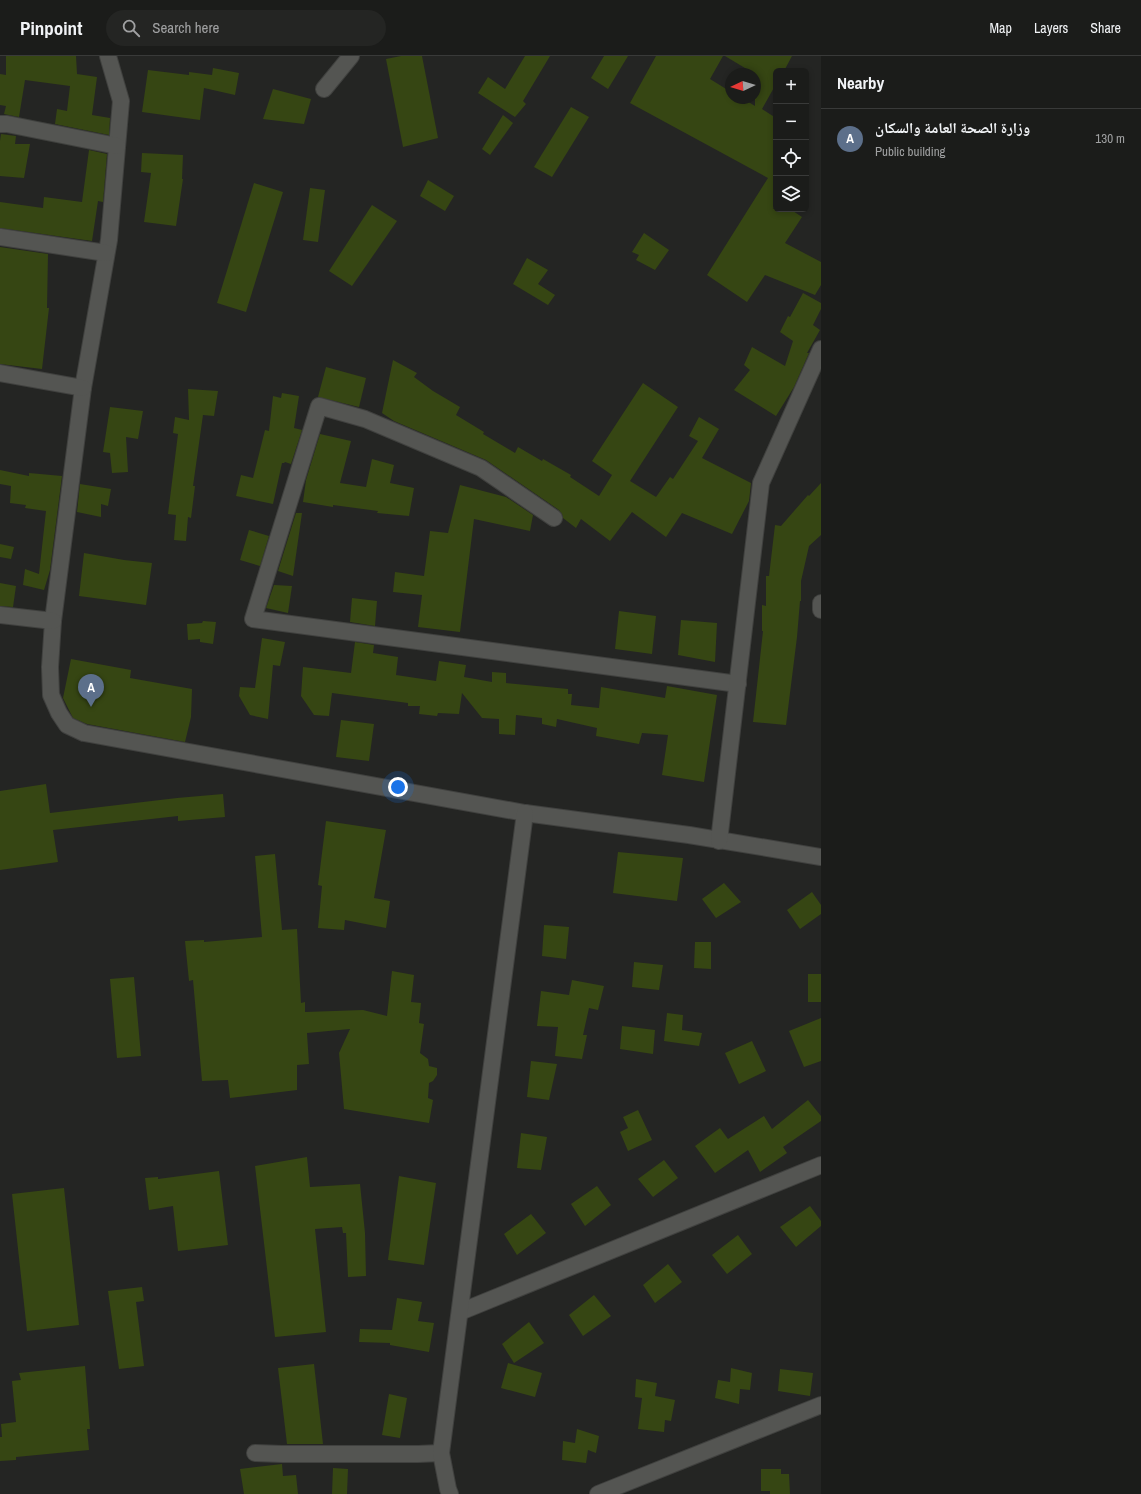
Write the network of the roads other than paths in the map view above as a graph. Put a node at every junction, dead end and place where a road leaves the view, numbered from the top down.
1 (108, 56) edge
2 (351, 56) edge
3 (324, 89) dead end
4 (0, 124) edge
5 (117, 146) junction
6 (0, 237) edge
7 (106, 253) junction
8 (821, 349) edge
9 (0, 373) edge
10 (84, 388) junction
11 (554, 518) dead end
12 (821, 603) edge
13 (821, 610) edge
14 (0, 615) edge
15 (54, 621) junction
16 (738, 684) junction
17 (525, 813) junction
18 (719, 841) junction
19 (821, 857) edge
20 (821, 1165) edge
21 (460, 1312) junction
22 (821, 1404) edge
23 (255, 1453) dead end
24 (441, 1453) junction
25 (450, 1494) edge
26 (598, 1494) edge

1 - 5 street
2 - 3 street
4 - 5 street
5 - 7 street
6 - 7 street
7 - 10 street
8 - 16 street
9 - 10 street
10 - 15 street
11 - 16 street
12 - 13 street
14 - 15 street
15 - 17 street
16 - 18 street
17 - 18 street
17 - 21 street
18 - 19 street
20 - 21 street
21 - 24 street
22 - 26 street
23 - 24 street
24 - 25 street

